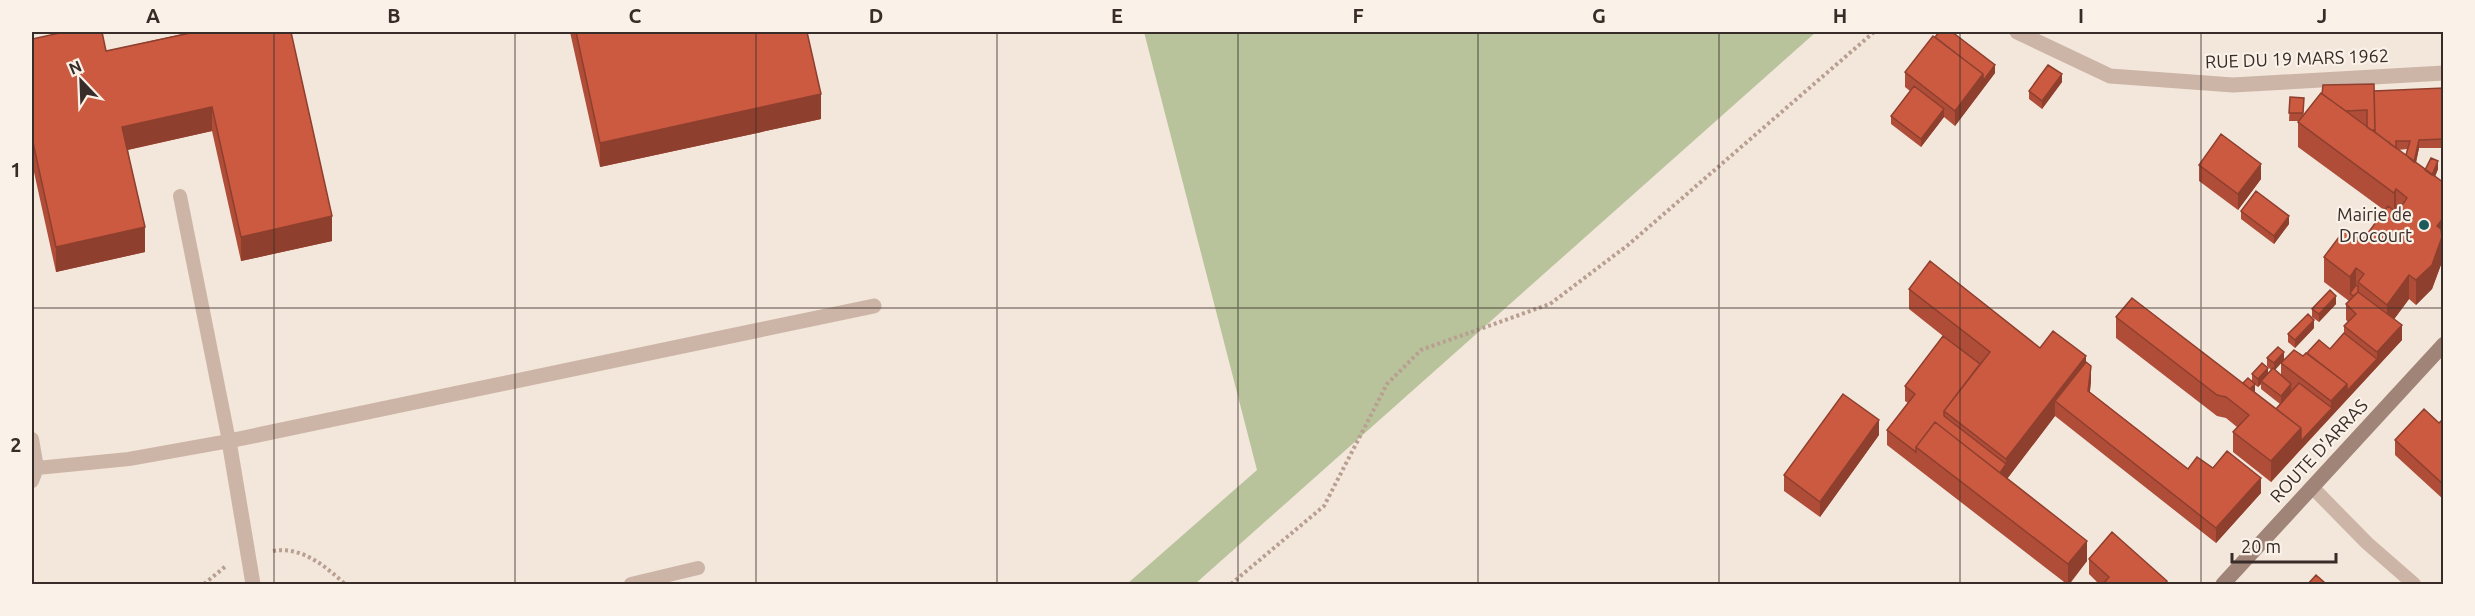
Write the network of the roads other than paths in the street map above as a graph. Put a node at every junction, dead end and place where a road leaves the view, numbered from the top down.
1 (2018, 32) edge
2 (2444, 73) edge
3 (180, 196) dead end
4 (874, 306) dead end
5 (2444, 344) edge
6 (32, 439) edge
7 (229, 441) junction
8 (34, 474) edge
9 (2312, 486) junction
10 (698, 568) dead end
11 (253, 585) edge
12 (632, 585) edge
13 (2223, 585) edge
14 (2414, 585) edge

1 - 2 street, RUE DU 19 MARS 1962
3 - 7 lane
4 - 7 street
5 - 9 main road, ROUTE D'ARRAS
6 - 8 lane
7 - 8 lane
7 - 11 street
9 - 13 main road, ROUTE D'ARRAS
9 - 14 lane
10 - 12 lane

